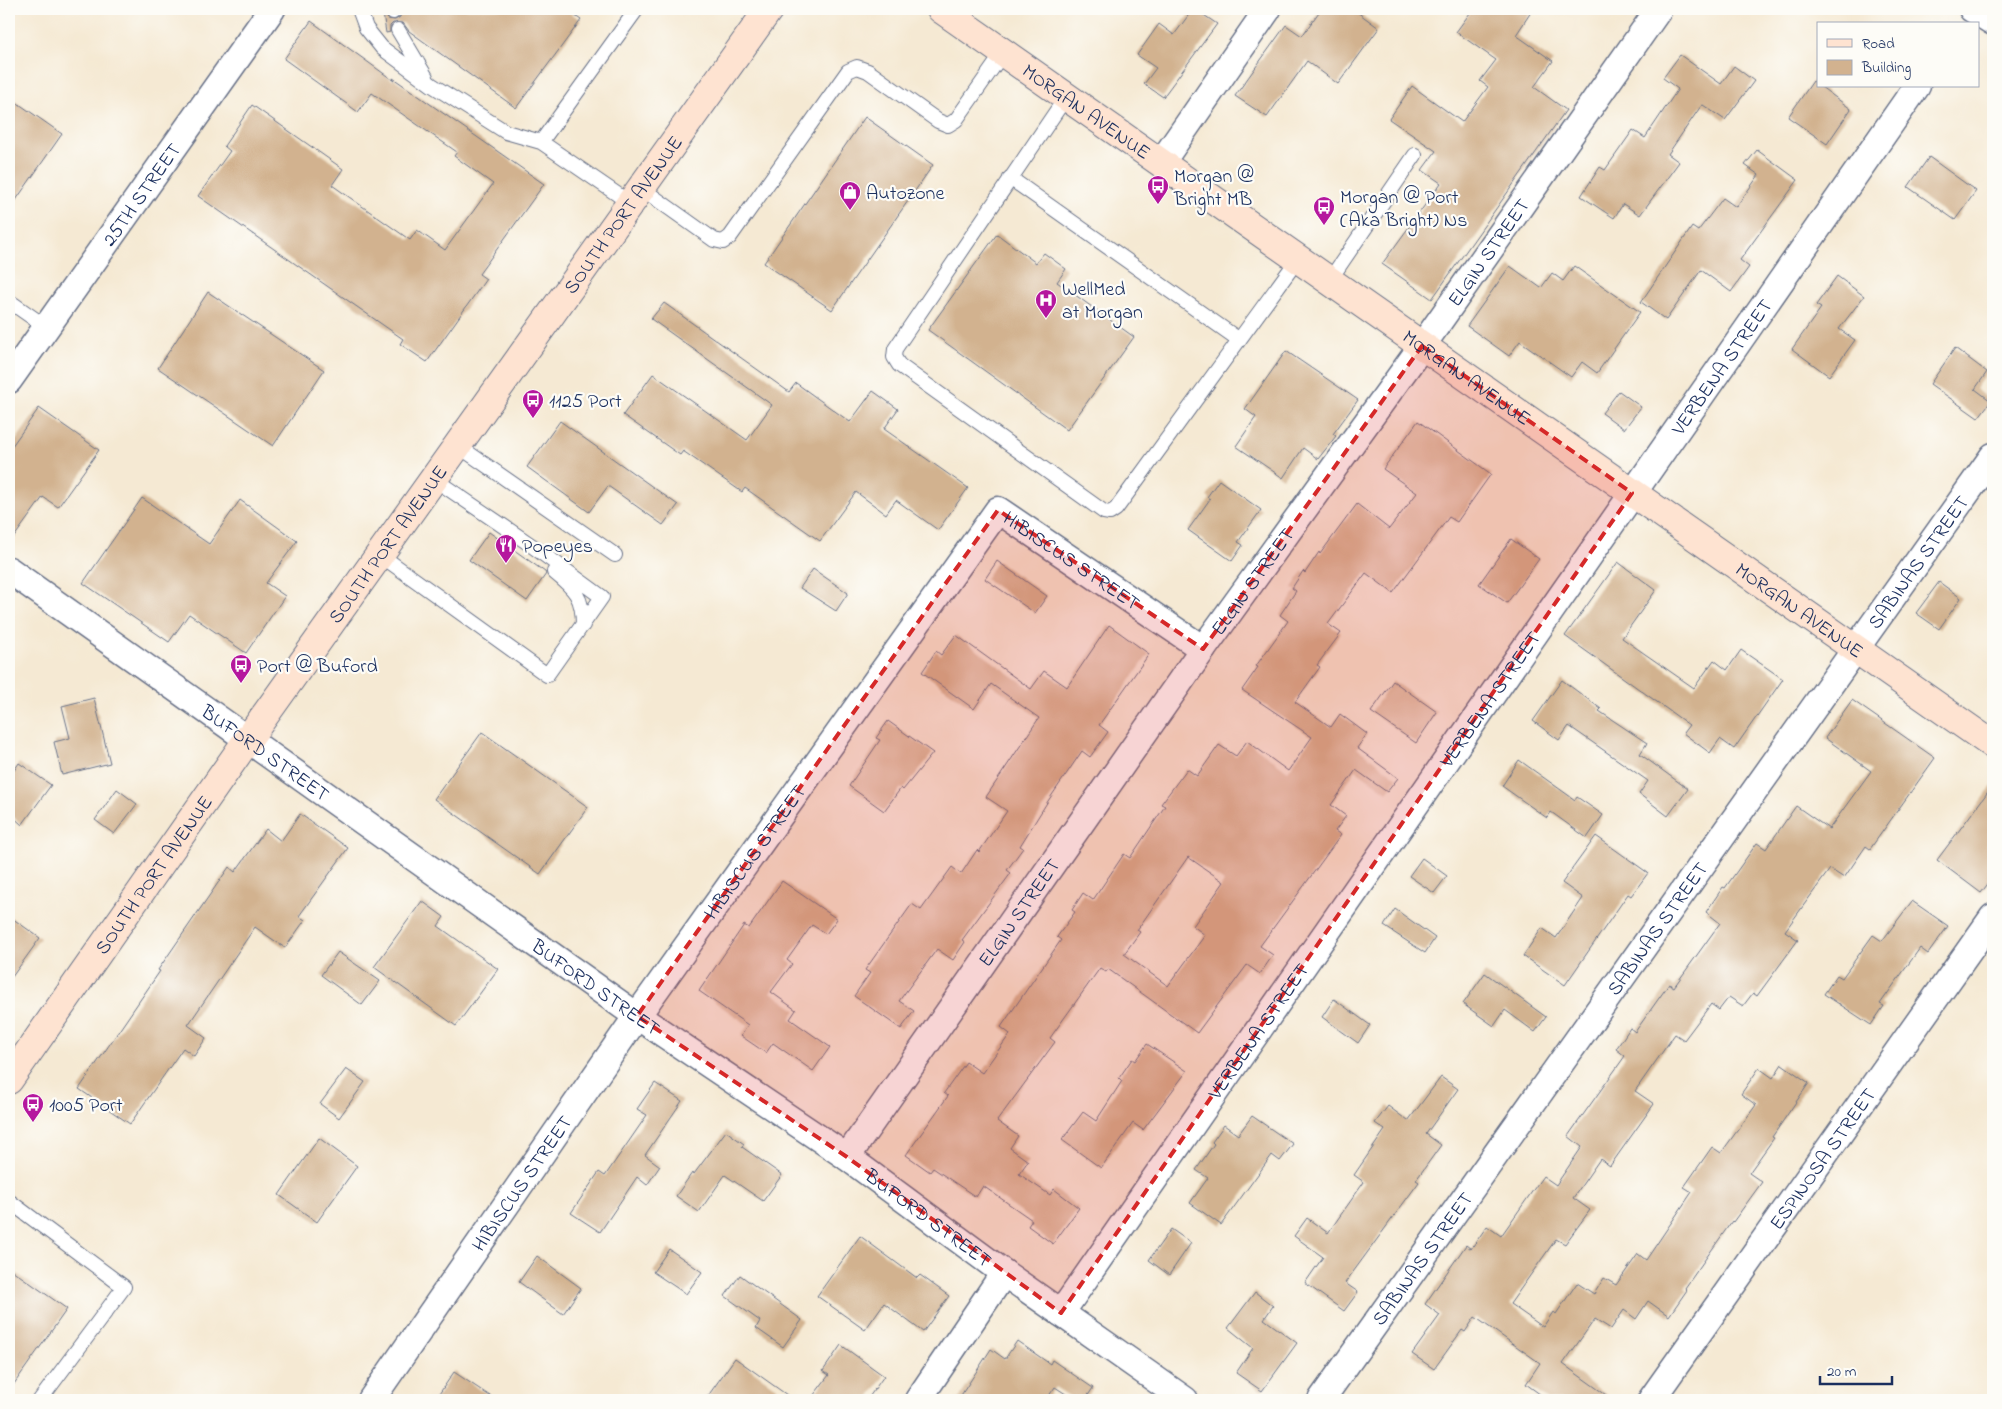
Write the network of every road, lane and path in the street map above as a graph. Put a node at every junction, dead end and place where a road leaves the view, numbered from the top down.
1 (272, 9) edge
2 (359, 9) edge
3 (769, 9) edge
4 (943, 9) edge
5 (1268, 9) edge
6 (1659, 9) edge
7 (1972, 9) edge
8 (634, 10) edge
9 (1962, 22) edge
10 (1993, 22) edge
11 (398, 30) dead end
12 (1003, 53) junction
13 (432, 85) junction
14 (1916, 88) edge
15 (1066, 97) junction
16 (540, 142) junction
17 (1415, 155) dead end
18 (1161, 163) junction
19 (1010, 178) junction
20 (636, 195) junction
21 (1298, 259) junction
22 (1329, 281) junction
23 (9, 301) edge
24 (46, 327) junction
25 (1238, 339) junction
26 (1422, 346) junction
27 (9, 380) edge
28 (457, 446) junction
29 (1993, 456) edge
30 (434, 479) junction
31 (1632, 493) junction
32 (496, 521) junction
33 (380, 554) junction
34 (615, 555) dead end
35 (9, 570) edge
36 (583, 625) junction
37 (1203, 649) junction
38 (1856, 649) junction
39 (248, 739) junction
40 (1993, 745) edge
41 (1993, 916) edge
42 (637, 1016) junction
43 (9, 1080) edge
44 (847, 1157) junction
45 (9, 1201) edge
46 (1004, 1273) junction
47 (1062, 1312) junction
48 (40, 1400) edge
49 (371, 1400) edge
50 (918, 1400) edge
51 (1184, 1400) edge
52 (1321, 1400) edge
53 (1651, 1400) edge

1 - 24 street, 25TH STREET
2 - 13 lane
3 - 20 main road, SOUTH PORT AVENUE
4 - 12 main road, MORGAN AVENUE
5 - 18 street
6 - 26 street, ELGIN STREET
7 - 9 street
7 - 10 street
8 - 16 lane
11 - 13 lane
12 - 15 main road, MORGAN AVENUE
12 - 20 lane
13 - 16 lane
14 - 31 street, VERBENA STREET
15 - 18 main road, MORGAN AVENUE
15 - 19 lane
16 - 20 lane
17 - 22 lane
18 - 21 main road, MORGAN AVENUE
19 - 25 lane
19 - 25 lane
20 - 28 main road, SOUTH PORT AVENUE
21 - 22 main road, MORGAN AVENUE
21 - 25 lane
22 - 26 main road, MORGAN AVENUE
23 - 24 lane
24 - 27 street, 25TH STREET
26 - 31 main road, MORGAN AVENUE
26 - 37 street, ELGIN STREET
28 - 30 main road, SOUTH PORT AVENUE
28 - 34 lane
29 - 38 street, SABINAS STREET
30 - 32 lane
30 - 33 main road, SOUTH PORT AVENUE
31 - 38 main road, MORGAN AVENUE
31 - 47 street, VERBENA STREET
32 - 36 lane
32 - 36 lane
33 - 36 lane
33 - 39 main road, SOUTH PORT AVENUE
35 - 39 street, BUFORD STREET
37 - 42 street, HIBISCUS STREET
37 - 44 street, ELGIN STREET
38 - 40 main road, MORGAN AVENUE
38 - 52 street, SABINAS STREET
39 - 42 street, BUFORD STREET
39 - 43 main road, SOUTH PORT AVENUE
41 - 53 street, ESPINOSA STREET
42 - 44 street, BUFORD STREET
42 - 49 street, HIBISCUS STREET
44 - 46 street, BUFORD STREET
45 - 48 lane
46 - 47 street, BUFORD STREET
46 - 50 street
47 - 51 street, BUFORD STREET

